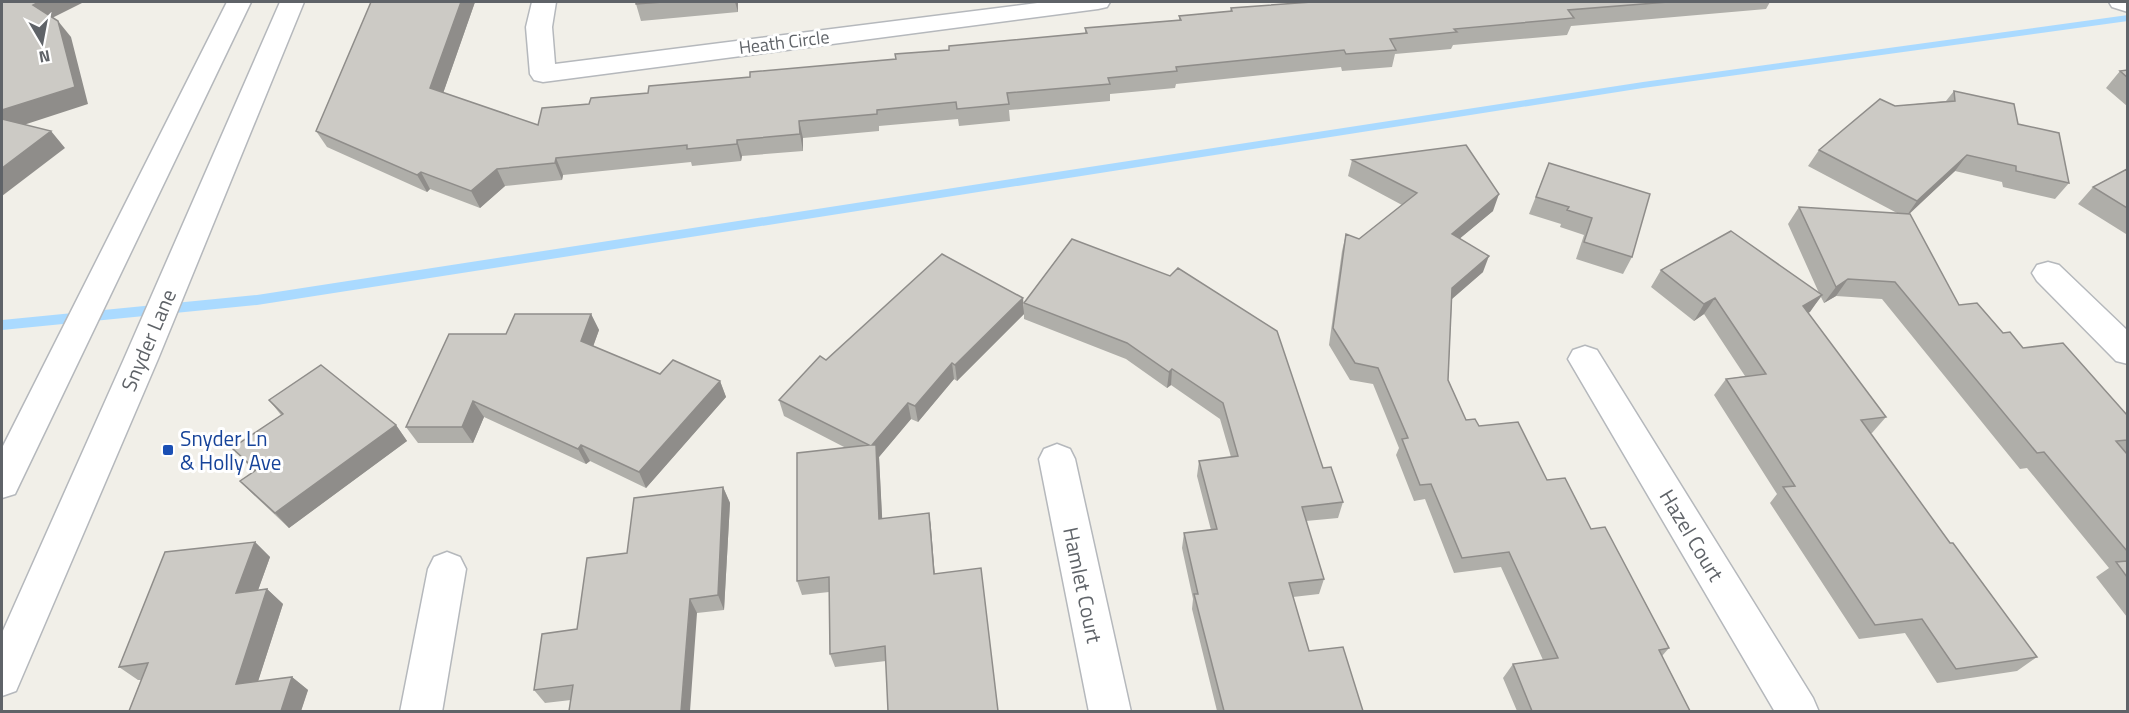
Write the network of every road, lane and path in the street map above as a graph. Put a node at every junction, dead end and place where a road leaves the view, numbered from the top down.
1 (239, 2) edge
2 (291, 2) edge
3 (544, 2) edge
4 (1098, 2) edge
5 (2121, 2) edge
6 (2127, 5) edge
7 (2048, 273) dead end
8 (2127, 352) edge
9 (1586, 358) dead end
10 (1057, 459) dead end
11 (2, 483) edge
12 (447, 569) dead end
13 (2, 676) edge
14 (421, 711) edge
15 (1110, 711) edge
16 (1798, 711) edge

1 - 11 street
2 - 13 street, Snyder Lane
3 - 4 street, Heath Circle
5 - 6 street
7 - 8 street
9 - 16 street, Hazel Court
10 - 15 street, Hamlet Court
12 - 14 street

